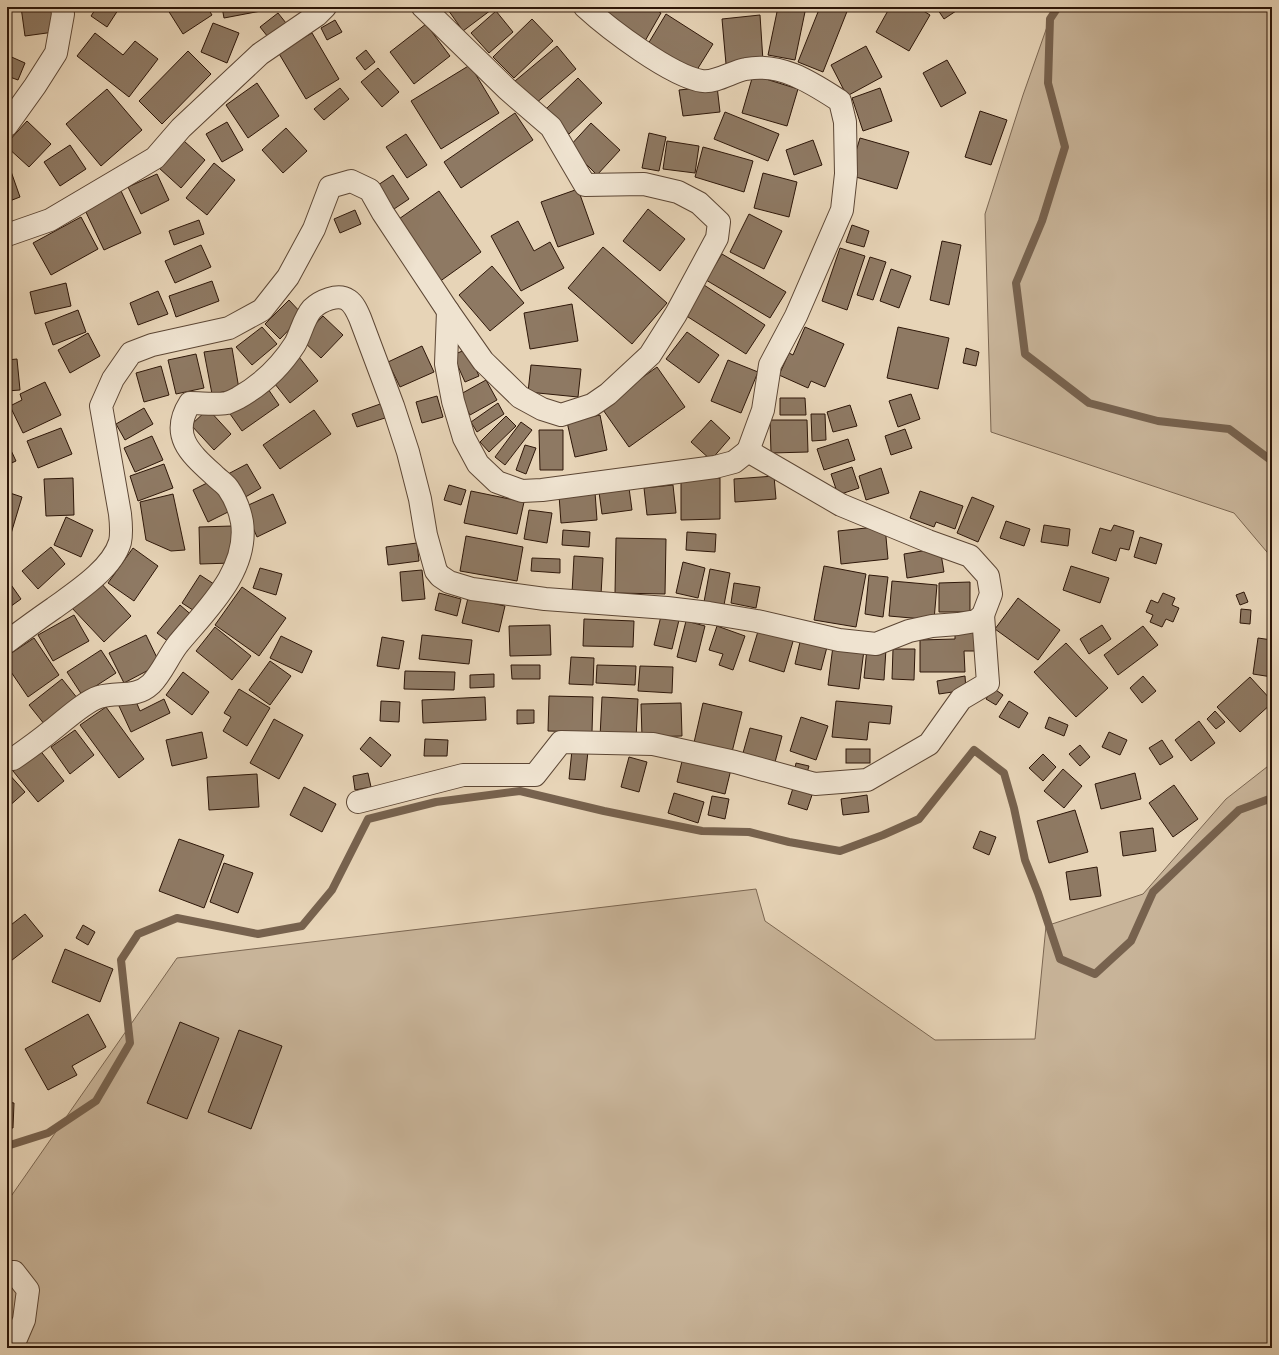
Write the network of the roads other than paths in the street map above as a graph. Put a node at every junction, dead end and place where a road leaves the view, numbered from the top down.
1 (62, 7) edge
2 (325, 7) edge
3 (423, 7) edge
4 (585, 7) edge
5 (7, 125) edge
6 (7, 235) edge
7 (448, 311) junction
8 (748, 451) junction
9 (983, 615) junction
10 (7, 642) edge
11 (13, 759) dead end
12 (358, 802) dead end
13 (7, 1273) edge
14 (12, 1348) edge

1 - 5 street
2 - 6 street
3 - 7 street
4 - 8 street
7 - 8 street
7 - 10 street
8 - 9 street
9 - 11 street
9 - 12 street
13 - 14 street

